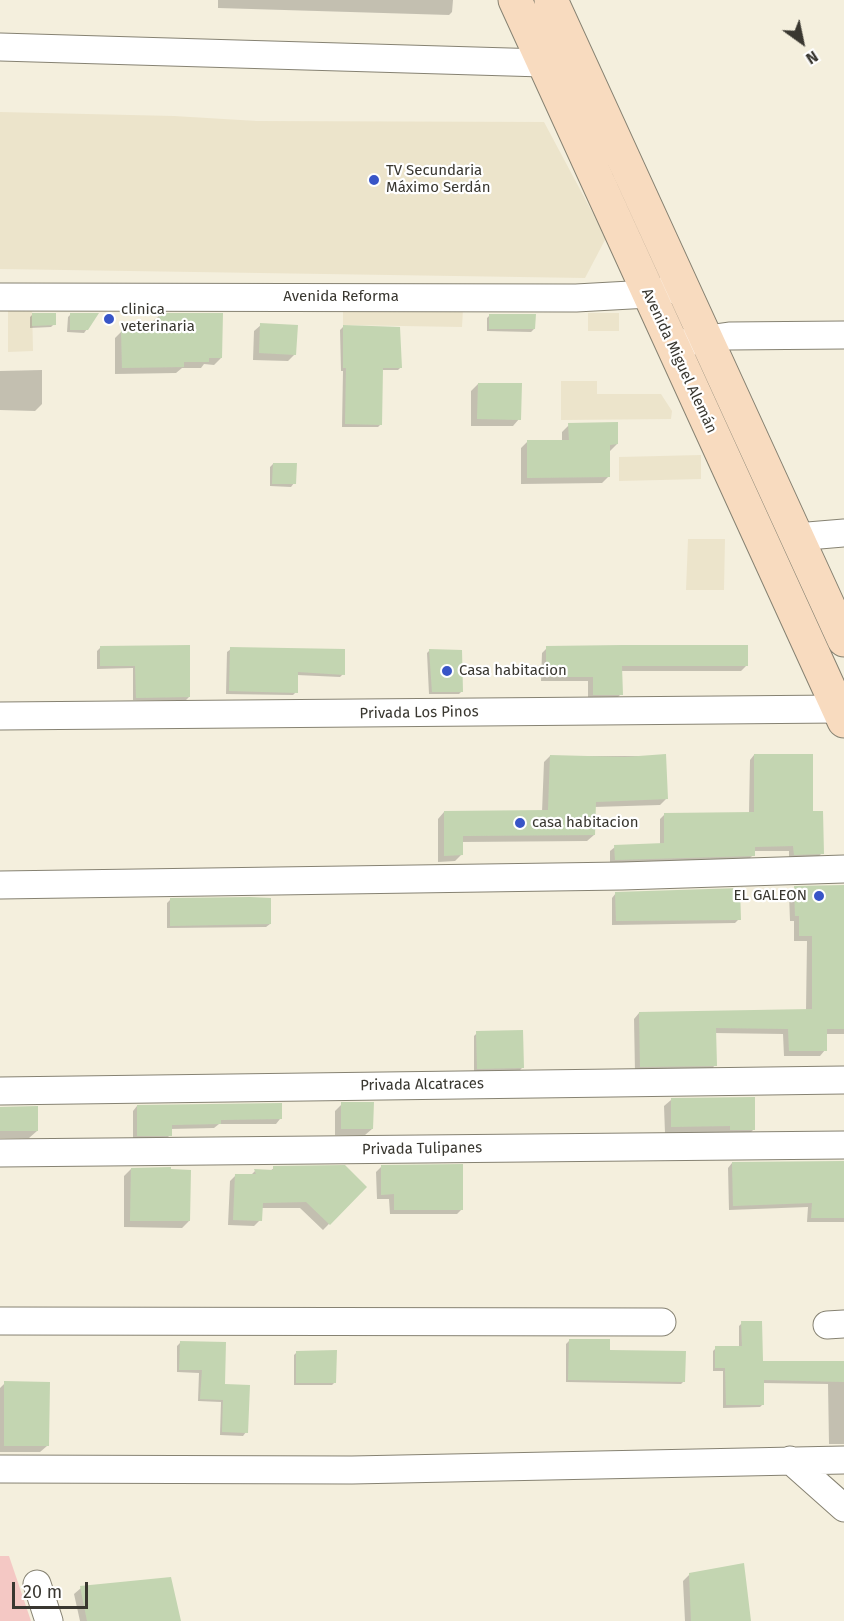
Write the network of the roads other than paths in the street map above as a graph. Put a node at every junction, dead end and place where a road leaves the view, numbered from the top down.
1 (515, 0) edge
2 (550, 0) edge
3 (0, 47) edge
4 (543, 63) junction
5 (681, 288) junction
6 (649, 294) junction
7 (0, 297) edge
8 (844, 335) edge
9 (706, 339) junction
10 (672, 345) junction
11 (844, 533) edge
12 (796, 537) junction
13 (833, 594) edge
14 (844, 640) edge
15 (841, 715) edge
16 (0, 716) edge
17 (844, 869) edge
18 (0, 885) edge
19 (844, 1080) edge
20 (0, 1091) edge
21 (844, 1145) edge
22 (0, 1153) edge
23 (0, 1321) edge
24 (662, 1322) dead end
25 (790, 1460) junction
26 (844, 1460) edge
27 (0, 1470) edge
28 (844, 1508) edge
29 (37, 1584) dead end
30 (49, 1621) edge

1 - 4 main road, Avenida Miguel Alemán
2 - 5 main road
3 - 4 street
4 - 6 main road, Avenida Miguel Alemán
5 - 6 street, Avenida Reforma
5 - 9 main road
6 - 7 street, Avenida Reforma
6 - 10 main road, Avenida Miguel Alemán
8 - 9 street
9 - 10 street
9 - 12 main road
10 - 15 main road, Avenida Miguel Alemán
11 - 12 street
12 - 13 main road
13 - 14 main road
15 - 16 street, Privada Los Pinos
17 - 18 street
19 - 20 street, Privada Alcatraces
21 - 22 street, Privada Tulipanes
23 - 24 street
25 - 26 street
25 - 27 street
25 - 28 street
29 - 30 street

